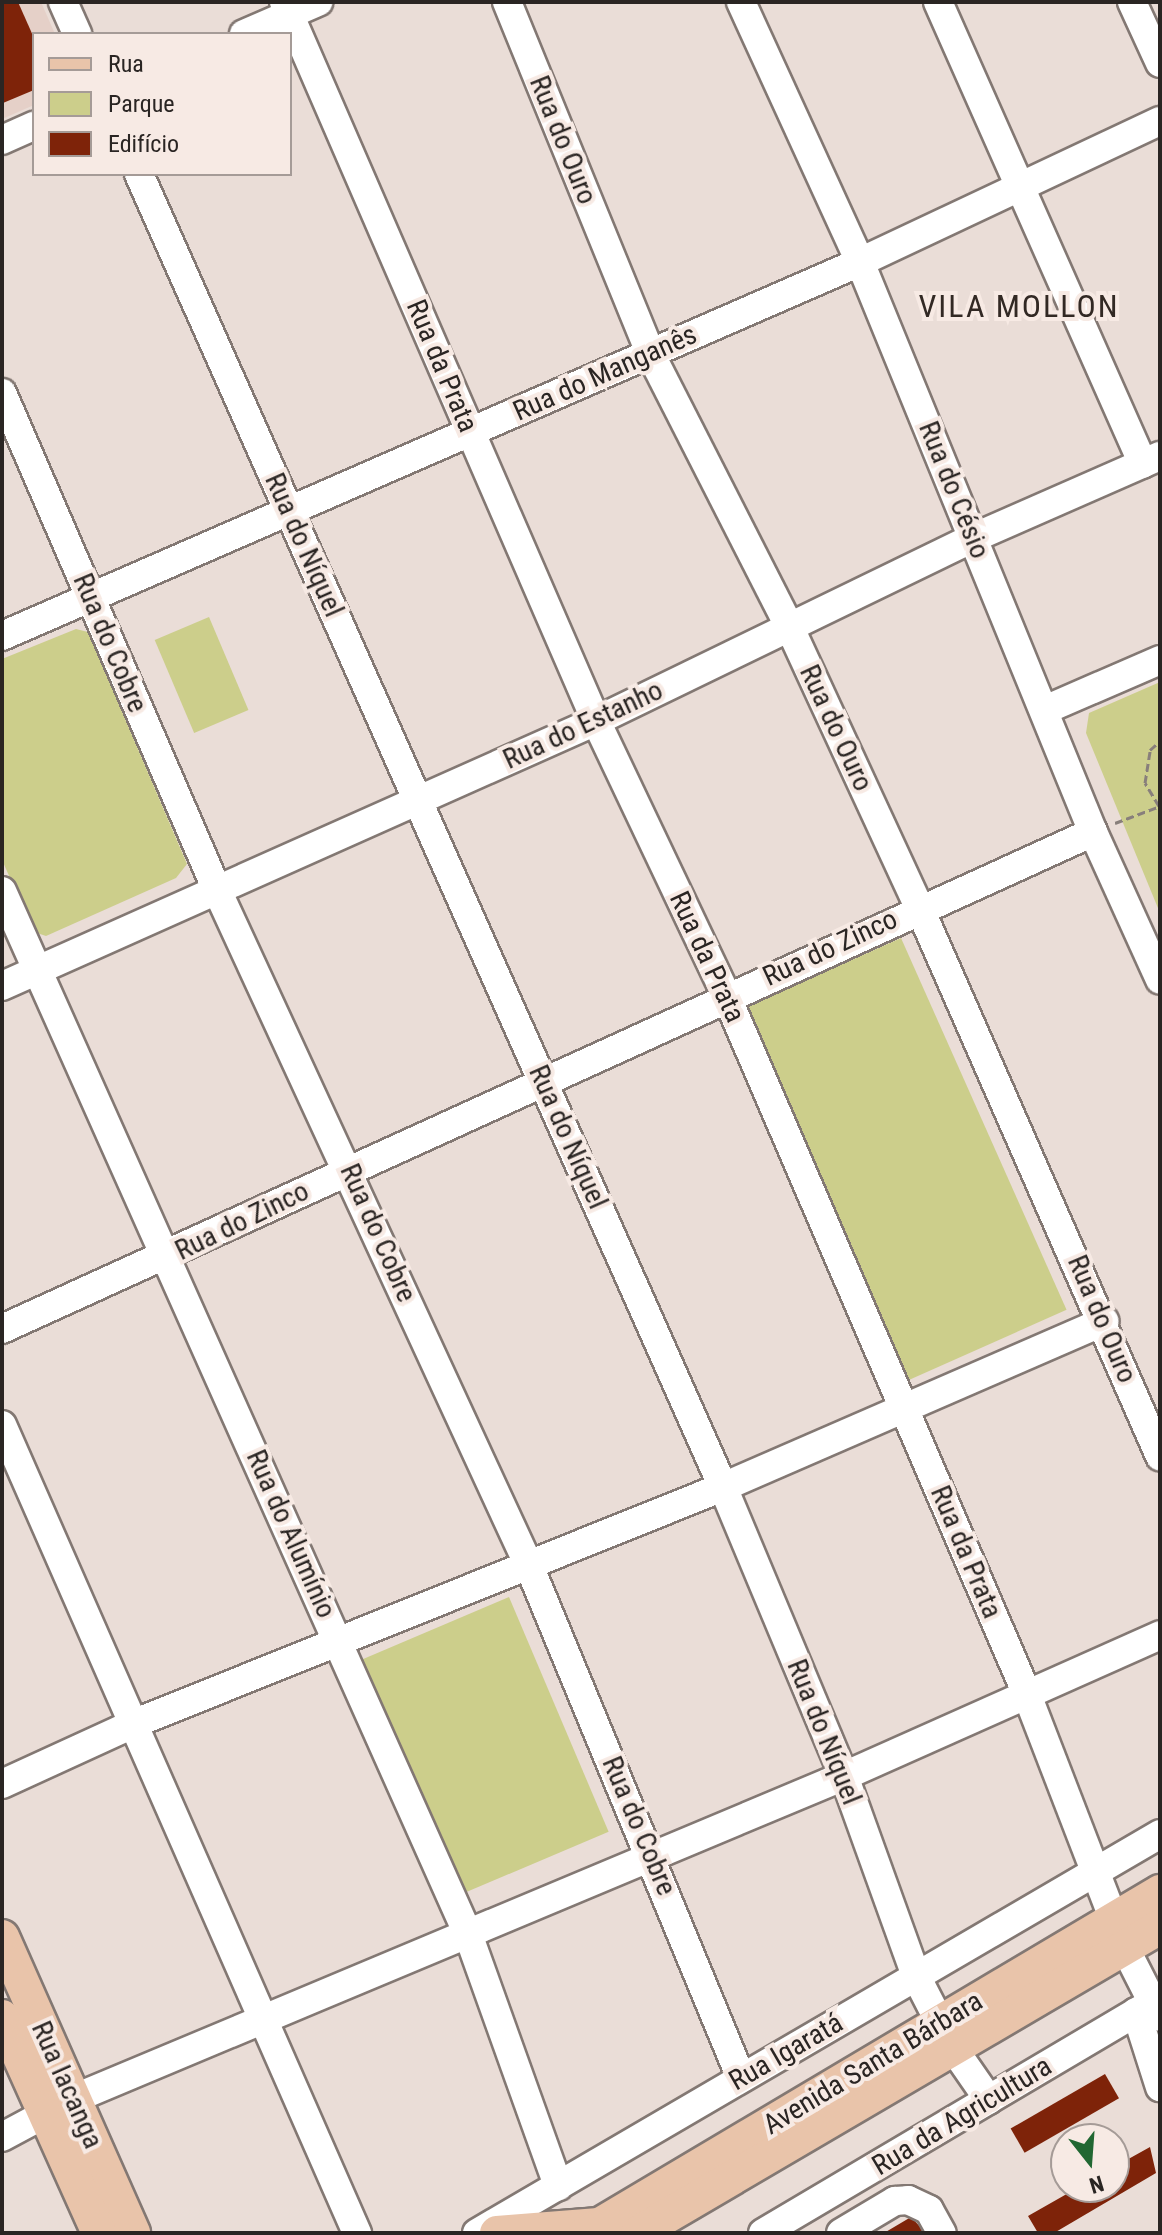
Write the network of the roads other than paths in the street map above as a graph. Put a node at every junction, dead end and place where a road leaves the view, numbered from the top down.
1 (63, 2) edge
2 (318, 2) edge
3 (507, 2) edge
4 (741, 2) edge
5 (938, 2) edge
6 (1132, 2) edge
7 (287, 8) edge
8 (76, 32) edge
9 (247, 32) edge
10 (1160, 63) edge
11 (1160, 121) edge
12 (32, 127) edge
13 (2, 140) edge
14 (140, 176) edge
15 (1022, 183) junction
16 (860, 262) junction
17 (650, 353) junction
18 (2, 393) edge
19 (471, 432) junction
20 (1152, 460) edge
21 (289, 511) junction
22 (973, 538) junction
23 (91, 598) junction
24 (790, 628) junction
25 (2, 636) edge
26 (1160, 660) edge
27 (1047, 709) junction
28 (596, 721) junction
29 (418, 800) junction
30 (1093, 832) junction
31 (217, 890) junction
32 (2, 891) edge
33 (919, 907) junction
34 (37, 971) junction
35 (1160, 980) edge
36 (2, 986) edge
37 (726, 995) junction
38 (543, 1080) junction
39 (350, 1170) junction
40 (166, 1258) junction
41 (1104, 1321) junction
42 (2, 1329) edge
43 (903, 1406) junction
44 (2, 1425) edge
45 (1160, 1456) edge
46 (723, 1487) junction
47 (530, 1568) junction
48 (1160, 1635) edge
49 (341, 1645) junction
50 (1026, 1692) junction
51 (133, 1724) junction
52 (844, 1776) junction
53 (2, 1784) edge
54 (1160, 1834) edge
55 (653, 1857) junction
56 (1094, 1872) junction
57 (1160, 1892) edge
58 (1160, 1927) edge
59 (468, 1934) junction
60 (1120, 1934) junction
61 (2, 1937) edge
62 (916, 1976) junction
63 (1152, 2007) edge
64 (266, 2018) junction
65 (18, 2027) edge
66 (946, 2036) junction
67 (741, 2078) junction
68 (1160, 2087) edge
69 (73, 2099) junction
70 (989, 2100) junction
71 (45, 2117) junction
72 (2, 2137) edge
73 (558, 2186) junction
74 (592, 2229) edge
75 (99, 2233) edge
76 (133, 2233) edge
77 (357, 2233) edge
78 (477, 2233) edge
79 (497, 2233) edge
80 (638, 2233) edge
81 (763, 2233) edge
82 (841, 2233) edge
83 (942, 2233) edge

1 - 8 street
2 - 7 street
3 - 17 street, Rua do Ouro
4 - 16 street, Rua do Césio
5 - 15 street
6 - 10 street
7 - 9 street
7 - 19 street, Rua da Prata
11 - 15 street, Rua do Manganês
12 - 13 street
14 - 21 street, Rua do Níquel
15 - 16 street, Rua do Manganês
15 - 20 street
16 - 17 street, Rua do Manganês
16 - 22 street, Rua do Césio
17 - 19 street, Rua do Manganês
17 - 24 street, Rua do Ouro
18 - 23 street, Rua do Cobre
19 - 21 street, Rua do Manganês
19 - 28 street, Rua da Prata
20 - 22 street, Rua do Estanho
21 - 23 street, Rua do Manganês
21 - 29 street, Rua do Níquel
22 - 24 street, Rua do Estanho
22 - 27 street, Rua do Césio
23 - 25 street, Rua do Manganês
23 - 31 street, Rua do Cobre
24 - 28 street, Rua do Estanho
24 - 33 street, Rua do Ouro
26 - 27 street
27 - 30 street, Rua do Césio
28 - 29 street, Rua do Estanho
28 - 37 street, Rua da Prata
29 - 31 street, Rua do Estanho
29 - 38 street, Rua do Níquel
30 - 33 street, Rua do Zinco
30 - 35 street, Rua do Césio
31 - 34 street, Rua do Estanho
31 - 39 street, Rua do Cobre
32 - 34 street, Rua do Alumínio
33 - 37 street, Rua do Zinco
33 - 41 street, Rua do Ouro
34 - 36 street, Rua do Estanho
34 - 40 street, Rua do Alumínio
37 - 38 street, Rua do Zinco
37 - 43 street, Rua da Prata
38 - 39 street, Rua do Zinco
38 - 46 street, Rua do Níquel
39 - 40 street, Rua do Zinco
39 - 47 street, Rua do Cobre
40 - 42 street, Rua do Zinco
40 - 49 street, Rua do Alumínio
41 - 43 street
41 - 45 street, Rua do Ouro
43 - 46 street
43 - 50 street, Rua da Prata
44 - 51 street
46 - 47 street
46 - 52 street, Rua do Níquel
47 - 49 street
47 - 55 street, Rua do Cobre
48 - 50 street
49 - 51 street
49 - 59 street, Rua do Alumínio
50 - 52 street
50 - 56 street, Rua da Prata
51 - 53 street
51 - 64 street
52 - 55 street
52 - 62 street, Rua do Níquel
54 - 56 street, Rua Igaratá
55 - 59 street
55 - 67 street, Rua do Cobre
56 - 60 street, Rua da Prata
56 - 62 street, Rua Igaratá
57 - 60 main road, Avenida Santa Bárbara
58 - 60 main road, Avenida Santa Bárbara
59 - 64 street
59 - 73 street, Rua do Alumínio
60 - 63 street, Rua da Prata
60 - 66 main road, Avenida Santa Bárbara
61 - 65 main road, Rua Iacanga
62 - 66 street, Rua do Níquel
62 - 67 street, Rua Igaratá
63 - 68 street, Rua da Prata
63 - 70 street, Rua da Agricultura
64 - 69 street
64 - 77 street
65 - 69 main road, Rua Iacanga
65 - 71 main road, Rua Iacanga
66 - 70 street, Rua do Níquel
66 - 74 main road, Avenida Santa Bárbara
66 - 80 main road, Avenida Santa Bárbara
67 - 73 street, Rua Igaratá
69 - 71 street
69 - 76 main road, Rua Iacanga
70 - 81 street, Rua da Agricultura
71 - 72 street
71 - 75 main road, Rua Iacanga
73 - 78 street, Rua Igaratá
74 - 79 main road
82 - 83 street

